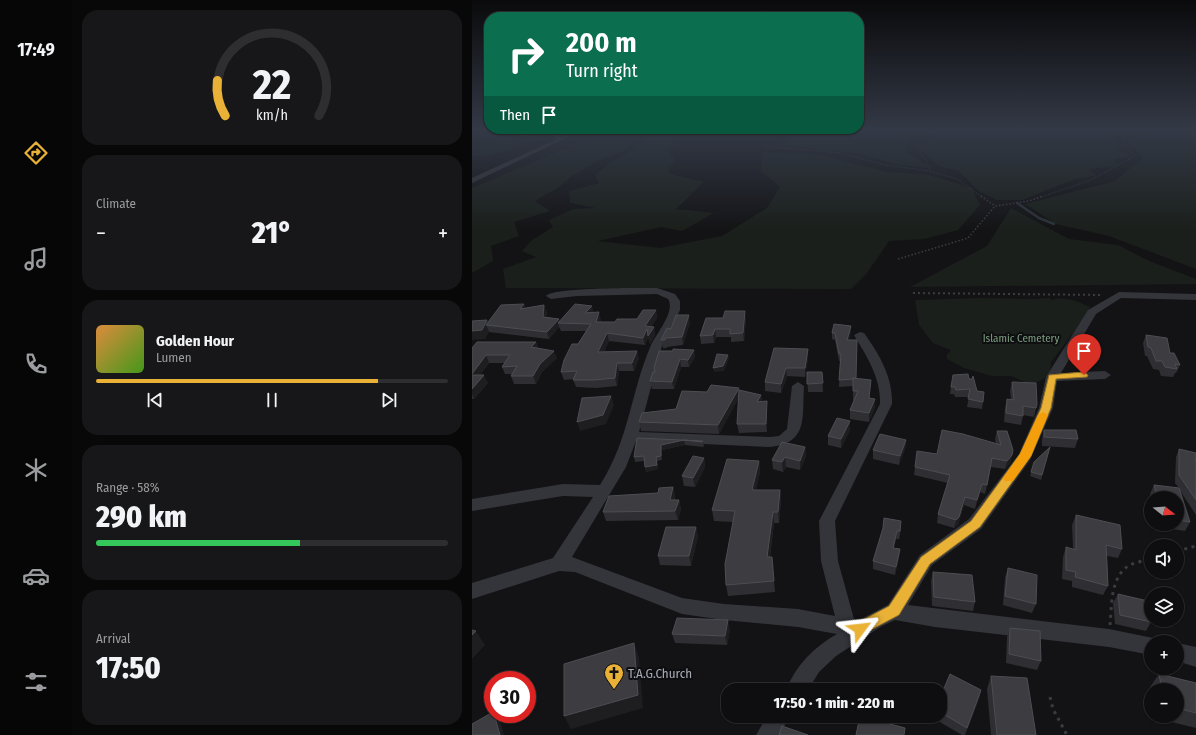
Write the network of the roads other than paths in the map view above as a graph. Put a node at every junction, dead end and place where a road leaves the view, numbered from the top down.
1 (510, 163) edge
2 (472, 181) edge
3 (551, 296) dead end
4 (1196, 297) edge
5 (860, 335) dead end
6 (1105, 375) dead end
7 (1052, 377) junction
8 (798, 386) dead end
9 (630, 436) junction
10 (604, 491) junction
11 (472, 505) edge
12 (559, 564) junction
13 (472, 592) edge
14 (894, 611) junction
15 (854, 627) junction
16 (1144, 645) edge
17 (1184, 654) edge
18 (1196, 657) edge
19 (800, 683) edge
20 (775, 723) edge
21 (767, 735) edge

1 - 2 street
3 - 9 street
4 - 7 street
5 - 15 street
6 - 7 street
7 - 14 street
8 - 9 street
9 - 10 street
10 - 11 street
10 - 12 street
12 - 13 street
12 - 15 street
14 - 15 street
14 - 16 street
15 - 19 street
17 - 18 street
20 - 21 street

